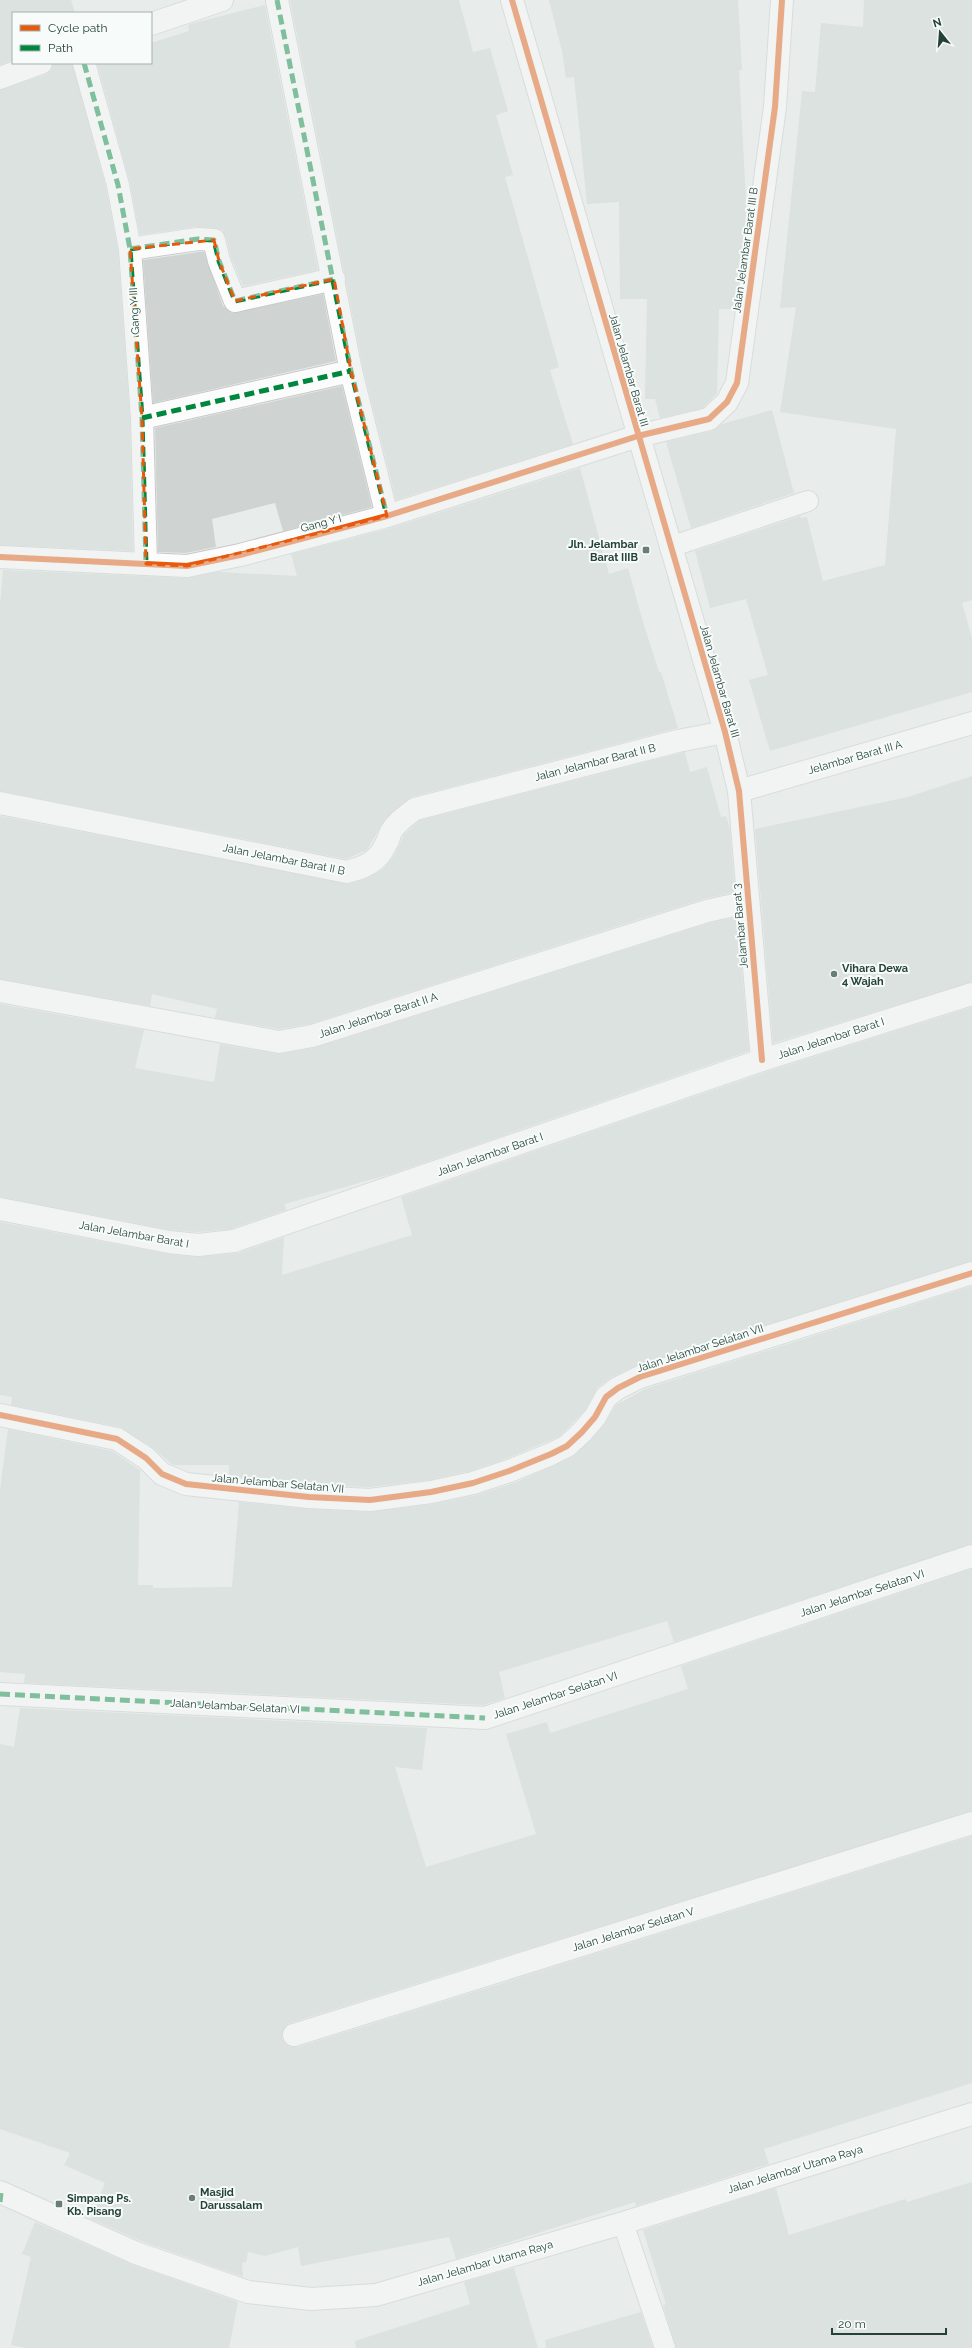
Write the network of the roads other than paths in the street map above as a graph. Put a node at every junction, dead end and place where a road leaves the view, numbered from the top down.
1 (222, 0) edge
2 (277, 0) edge
3 (512, 0) edge
4 (782, 0) edge
5 (152, 24) edge
6 (38, 64) edge
7 (84, 64) edge
8 (0, 78) edge
9 (130, 249) junction
10 (334, 278) junction
11 (351, 371) junction
12 (142, 418) junction
13 (638, 436) junction
14 (808, 501) dead end
15 (388, 516) junction
16 (670, 547) junction
17 (0, 557) edge
18 (146, 564) junction
19 (972, 723) edge
20 (725, 732) junction
21 (739, 791) junction
22 (0, 802) edge
23 (748, 902) junction
24 (0, 991) edge
25 (972, 994) edge
26 (762, 1060) junction
27 (0, 1209) edge
28 (972, 1273) edge
29 (0, 1415) edge
30 (972, 1556) edge
31 (0, 1694) edge
32 (972, 1822) edge
33 (294, 2035) dead end
34 (972, 2114) edge
35 (0, 2195) edge
36 (623, 2223) junction
37 (665, 2348) edge

1 - 5 street
2 - 10 street
3 - 13 street, Jalan Jelambar Barat III
4 - 13 street, Jalan Jelambar Barat III B
6 - 8 street
7 - 9 street, Gang Y III
9 - 10 street
9 - 12 street, Gang Y III
10 - 11 street
11 - 12 street
11 - 15 street
12 - 18 street, Gang Y III
13 - 15 street, Gang Y I
13 - 16 street, Jalan Jelambar Barat III
14 - 16 lane
15 - 18 street, Gang Y I
16 - 20 street, Jalan Jelambar Barat III
17 - 18 street, Gang Y I
19 - 21 street, Jelambar Barat III A
20 - 21 street, Jalan Jelambar Barat III
20 - 22 street, Jalan Jelambar Barat II B
21 - 23 street, Jelambar Barat 3
23 - 24 street, Jalan Jelambar Barat II A
23 - 26 street, Jelambar Barat 3
25 - 26 street, Jalan Jelambar Barat I
26 - 27 street, Jalan Jelambar Barat I
28 - 29 street, Jalan Jelambar Selatan VII
30 - 31 street, Jalan Jelambar Selatan VI
32 - 33 street, Jalan Jelambar Selatan V
34 - 36 street, Jalan Jelambar Utama Raya
35 - 36 street, Jalan Jelambar Utama Raya
36 - 37 lane

